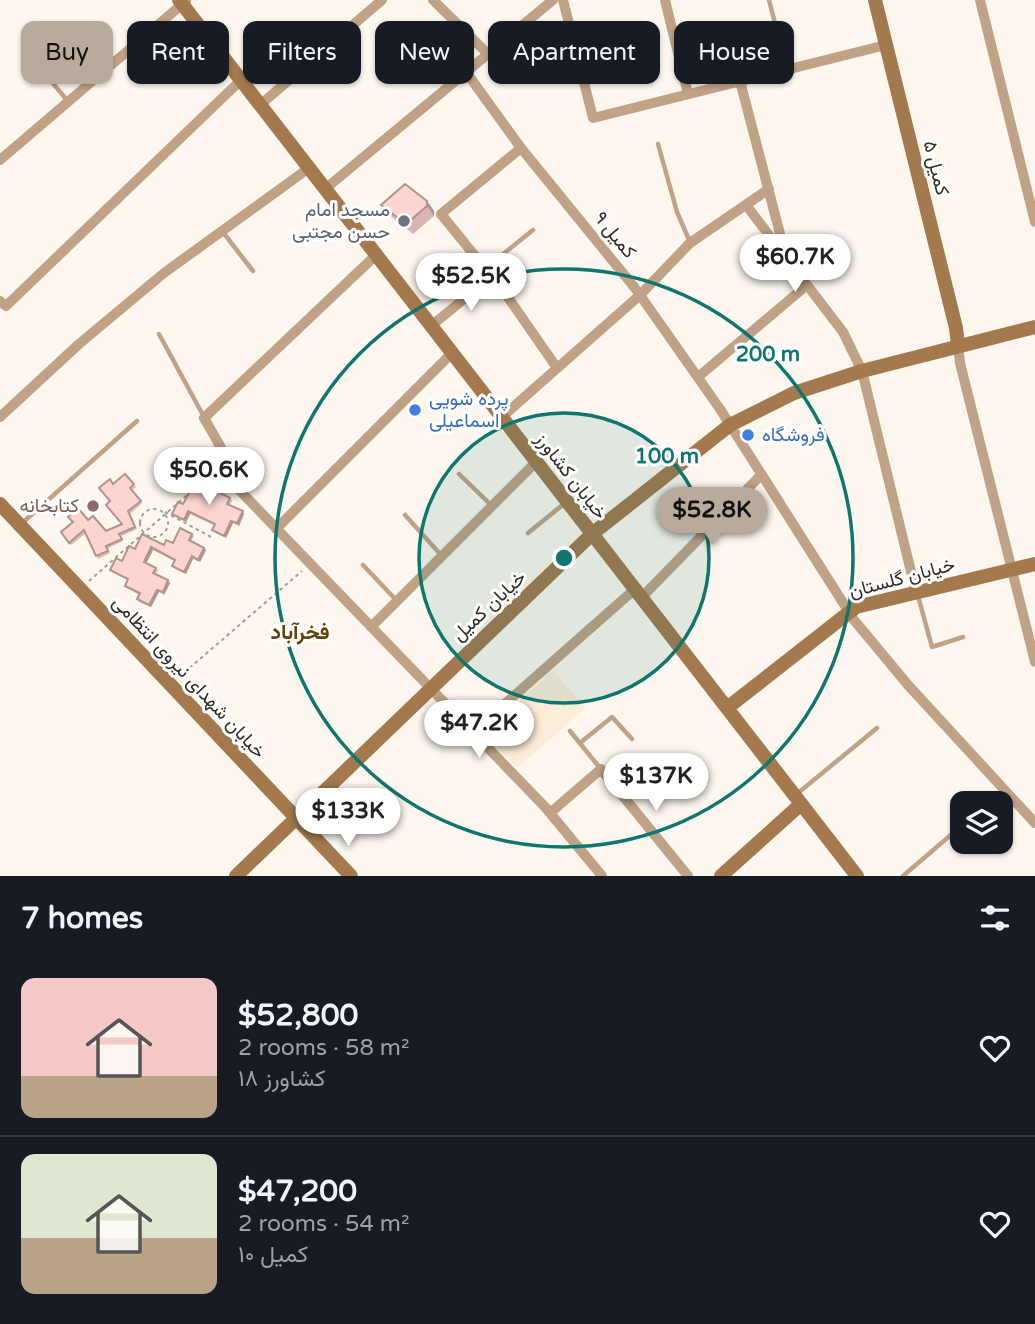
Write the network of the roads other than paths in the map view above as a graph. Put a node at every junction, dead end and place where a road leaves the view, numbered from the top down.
1 (382, 0) edge
2 (433, 0) edge
3 (553, 0) edge
4 (564, 0) edge
5 (665, 0) edge
6 (769, 0) edge
7 (875, 0) edge
8 (980, 0) edge
9 (183, 1) edge
10 (528, 21) edge
11 (774, 21) edge
12 (886, 45) junction
13 (488, 54) joint
14 (474, 65) edge
15 (794, 68) edge
16 (241, 80) junction
17 (474, 83) edge
18 (53, 84) edge
19 (452, 84) edge
20 (728, 84) edge
21 (741, 84) edge
22 (688, 94) junction
23 (67, 101) junction
24 (260, 106) junction
25 (657, 144) dead end
26 (521, 148) junction
27 (4, 157) edge
28 (309, 168) junction
29 (325, 189) junction
30 (769, 189) junction
31 (746, 205) junction
32 (1035, 222) edge
33 (533, 230) dead end
34 (222, 231) junction
35 (690, 243) junction
36 (376, 255) junction
37 (786, 257) junction
38 (253, 271) dead end
39 (488, 273) junction
40 (807, 285) junction
41 (640, 295) junction
42 (2, 306) edge
43 (431, 326) junction
44 (1035, 327) edge
45 (159, 334) dead end
46 (958, 345) junction
47 (452, 353) junction
48 (557, 368) junction
49 (862, 371) junction
50 (698, 377) junction
51 (502, 417) junction
52 (0, 418) edge
53 (205, 418) junction
54 (137, 421) dead end
55 (730, 425) junction
56 (536, 462) junction
57 (459, 474) dead end
58 (761, 475) junction
59 (566, 501) junction
60 (0, 504) edge
61 (492, 506) junction
62 (405, 515) dead end
63 (20, 525) junction
64 (276, 529) junction
65 (528, 533) dead end
66 (592, 534) junction
67 (442, 556) junction
68 (1035, 564) edge
69 (363, 565) dead end
70 (1011, 569) junction
71 (916, 592) junction
72 (638, 594) junction
73 (397, 601) junction
74 (849, 611) junction
75 (372, 627) junction
76 (963, 637) dead end
77 (1035, 662) edge
78 (430, 688) junction
79 (727, 708) junction
80 (877, 728) dead end
81 (570, 731) dead end
82 (473, 732) junction
83 (632, 739) dead end
84 (580, 743) junction
85 (601, 769) junction
86 (798, 800) junction
87 (550, 813) junction
88 (296, 818) junction
89 (1035, 823) edge
90 (950, 836) edge
91 (236, 876) edge
92 (351, 876) edge
93 (602, 876) edge
94 (688, 876) edge
95 (721, 876) edge
96 (857, 876) edge
97 (903, 876) edge

1 - 24 street
2 - 13 street
3 - 10 street
4 - 22 street
5 - 22 street
6 - 11 lane
7 - 12 street, کمیل ۵
8 - 32 street
9 - 16 street, خیابان کشاورز
9 - 23 street
12 - 15 street
12 - 46 street, کمیل ۵
13 - 14 street
16 - 24 street, خیابان کشاورز
16 - 42 street
17 - 26 street, کمیل ۹
18 - 23 lane
19 - 29 street
20 - 22 street
21 - 30 street
23 - 27 street
24 - 28 street, خیابان کشاورز
25 - 35 lane
26 - 39 street
26 - 41 street, کمیل ۹
28 - 29 street, خیابان کشاورز
28 - 34 street
29 - 36 street, خیابان کشاورز
30 - 31 street
30 - 37 street
31 - 35 street
31 - 37 street
33 - 39 lane
34 - 38 lane
34 - 52 street
35 - 41 street
36 - 43 street, خیابان کشاورز
36 - 53 street
37 - 40 street
39 - 43 street
39 - 48 street
40 - 49 street
40 - 50 street
41 - 48 street
41 - 50 street, کمیل ۹
43 - 47 street, خیابان کشاورز
44 - 46 street, خیابان کمیل
45 - 53 lane
46 - 49 street, خیابان کمیل
46 - 70 street
47 - 51 street, خیابان کشاورز
47 - 64 street
48 - 51 street
49 - 55 street, خیابان کمیل
49 - 71 street
50 - 55 street, کمیل ۹
51 - 56 street, خیابان کشاورز
53 - 64 street
54 - 63 lane
55 - 58 street, کمیل ۹
55 - 66 street, خیابان کمیل
56 - 59 street, خیابان کشاورز
56 - 61 street
57 - 61 lane
58 - 72 street
58 - 74 street, کمیل ۹
59 - 65 lane
59 - 66 street, خیابان کشاورز
60 - 63 street, خیابان شهدای نیروی انتظامی
61 - 67 street
62 - 67 lane
63 - 88 street, خیابان شهدای نیروی انتظامی
64 - 75 street
66 - 72 street, خیابان کشاورز
66 - 78 street, خیابان کمیل
67 - 73 street
68 - 70 street, خیابان گلستان
69 - 73 lane
70 - 71 street, خیابان گلستان
70 - 77 street
71 - 74 street, خیابان گلستان
71 - 76 lane
72 - 79 street, خیابان کشاورز
72 - 82 street
73 - 75 street
74 - 79 street, خیابان گلستان
74 - 89 street, کمیل ۹
75 - 78 street
78 - 82 street
78 - 88 street, خیابان کمیل
79 - 86 street, خیابان کشاورز
80 - 86 lane
81 - 84 lane
82 - 87 street
83 - 84 lane
84 - 85 lane
85 - 87 street
85 - 94 street
86 - 95 street
86 - 96 street, خیابان کشاورز
87 - 93 street
88 - 91 street, خیابان کمیل
88 - 92 street, خیابان شهدای نیروی انتظامی
90 - 97 lane

